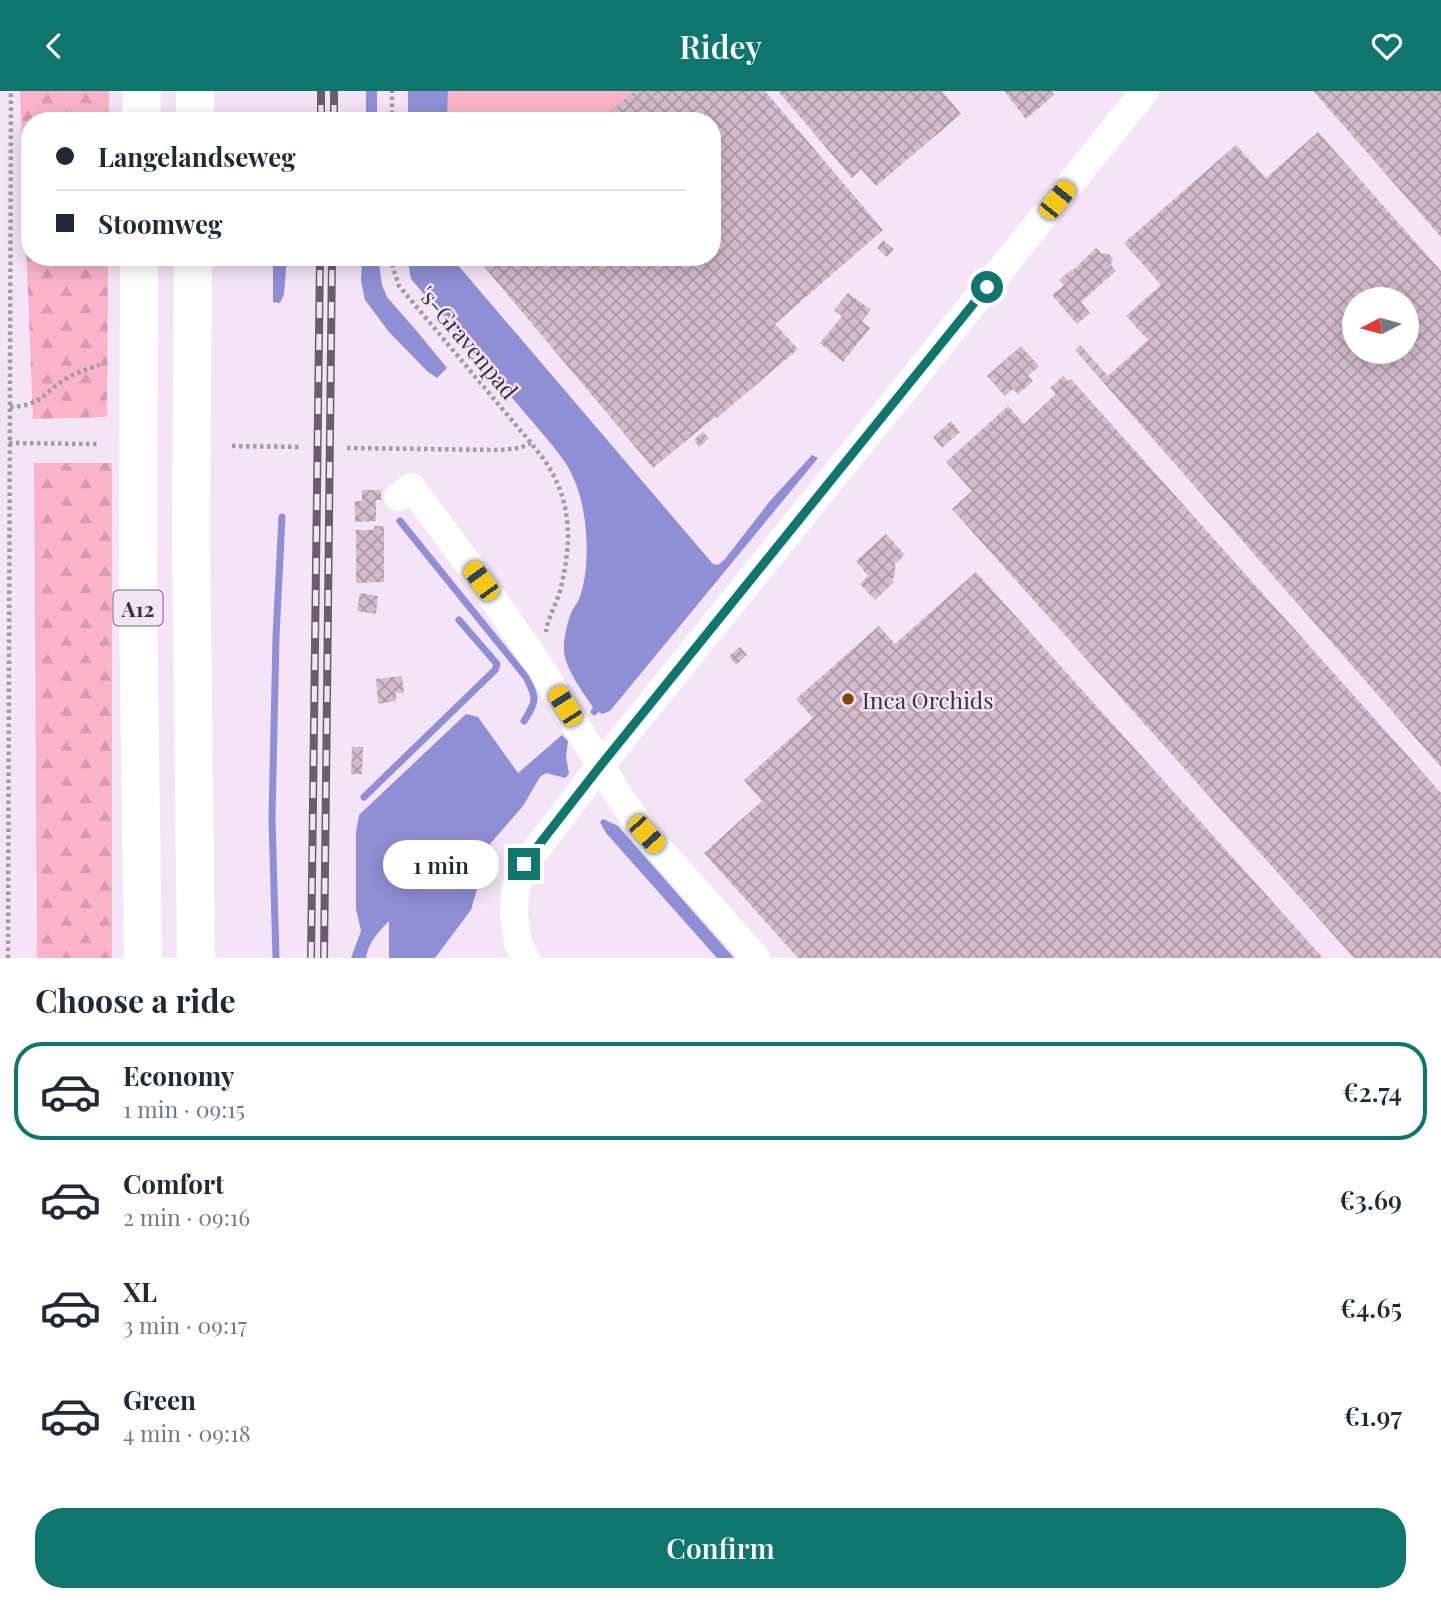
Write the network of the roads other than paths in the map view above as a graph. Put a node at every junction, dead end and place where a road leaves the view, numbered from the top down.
1 (142, 91) edge
2 (195, 91) edge
3 (1145, 91) edge
4 (142, 112) edge
5 (195, 112) edge
6 (139, 266) edge
7 (193, 266) edge
8 (398, 497) dead end
9 (601, 765) junction
10 (143, 958) edge
11 (196, 958) edge
12 (526, 958) edge
13 (756, 958) edge

1 - 4 highway
2 - 5 highway
3 - 9 street
6 - 10 highway, A12
7 - 11 highway, A12
8 - 9 street
9 - 12 street
9 - 13 street

